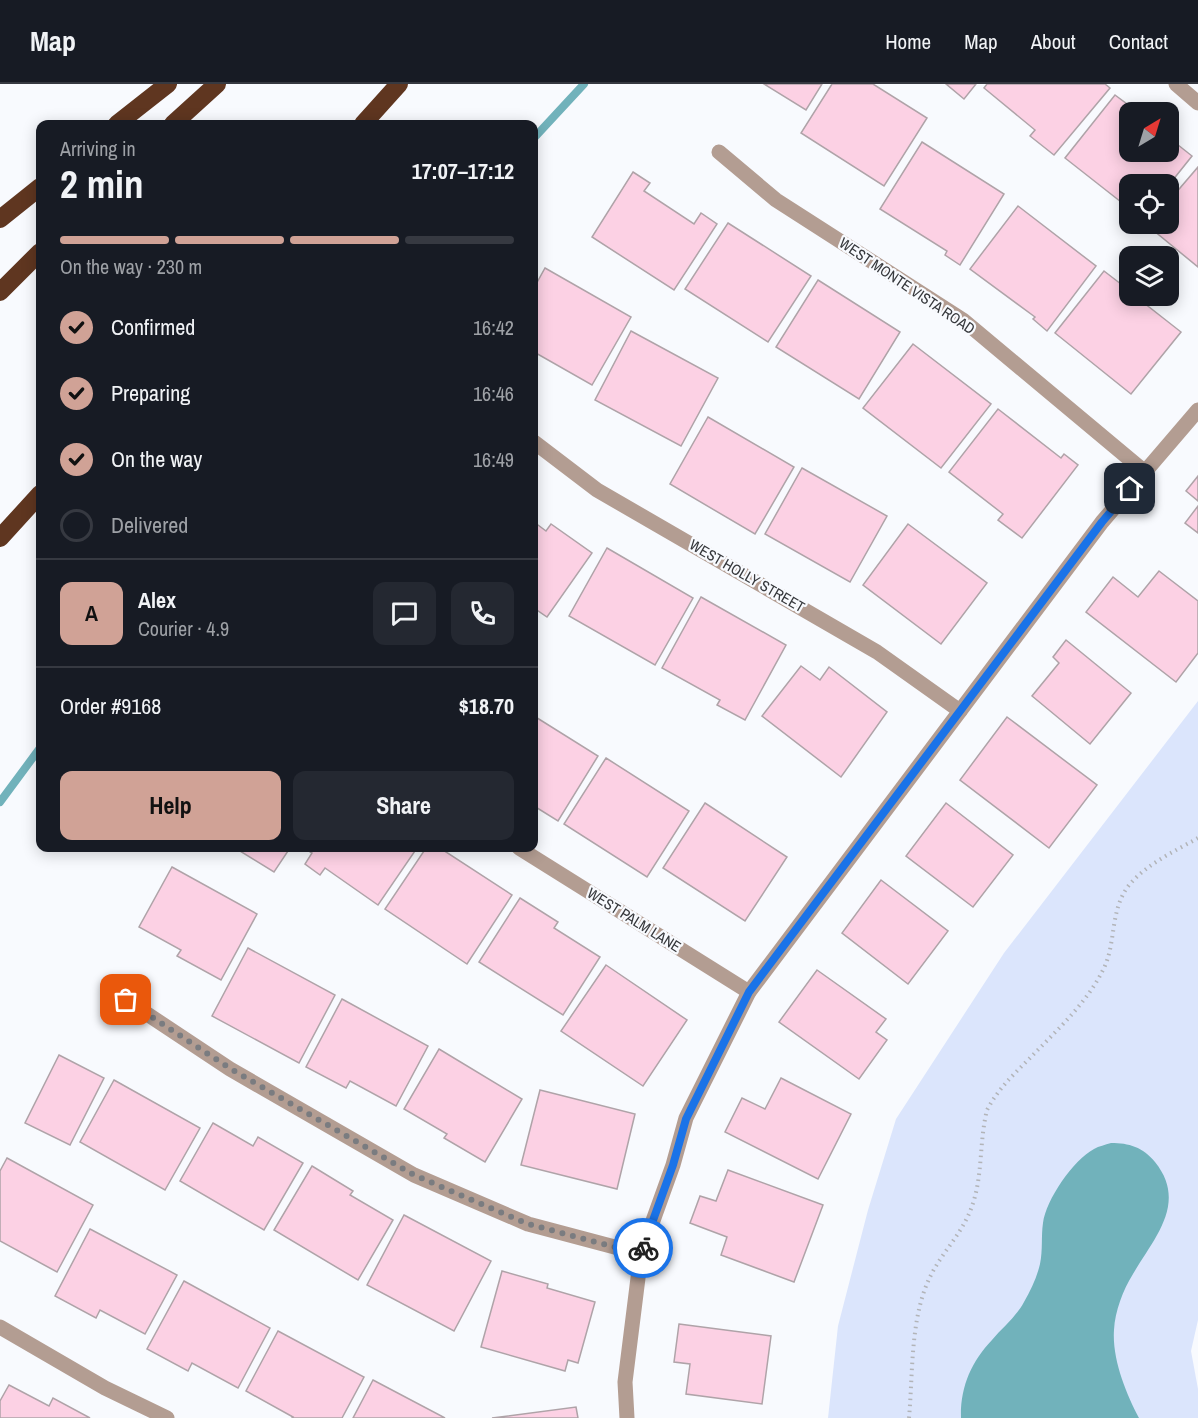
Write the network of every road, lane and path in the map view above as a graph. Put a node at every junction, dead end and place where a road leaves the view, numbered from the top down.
1 (168, 84) edge
2 (217, 84) edge
3 (399, 84) edge
4 (1176, 84) edge
5 (1198, 103) edge
6 (122, 120) edge
7 (177, 120) edge
8 (367, 120) edge
9 (719, 152) dead end
10 (36, 190) edge
11 (0, 219) edge
12 (36, 256) edge
13 (0, 291) edge
14 (1198, 410) edge
15 (538, 445) edge
16 (1145, 472) junction
17 (36, 498) edge
18 (0, 538) edge
19 (960, 711) junction
20 (1198, 838) edge
21 (525, 852) edge
22 (749, 992) junction
23 (126, 1000) dead end
24 (641, 1254) junction
25 (0, 1327) edge
26 (167, 1418) edge
27 (627, 1418) edge
28 (909, 1418) edge

1 - 6 highway
2 - 7 highway
3 - 8 highway
4 - 5 street
9 - 16 street, WEST MONTE VISTA ROAD
10 - 11 highway
12 - 13 highway
14 - 16 street
15 - 19 street, WEST HOLLY STREET
16 - 19 street
17 - 18 highway
19 - 22 street
20 - 28 path
21 - 22 street, WEST PALM LANE
22 - 24 street
23 - 24 street
24 - 27 street
25 - 26 street

